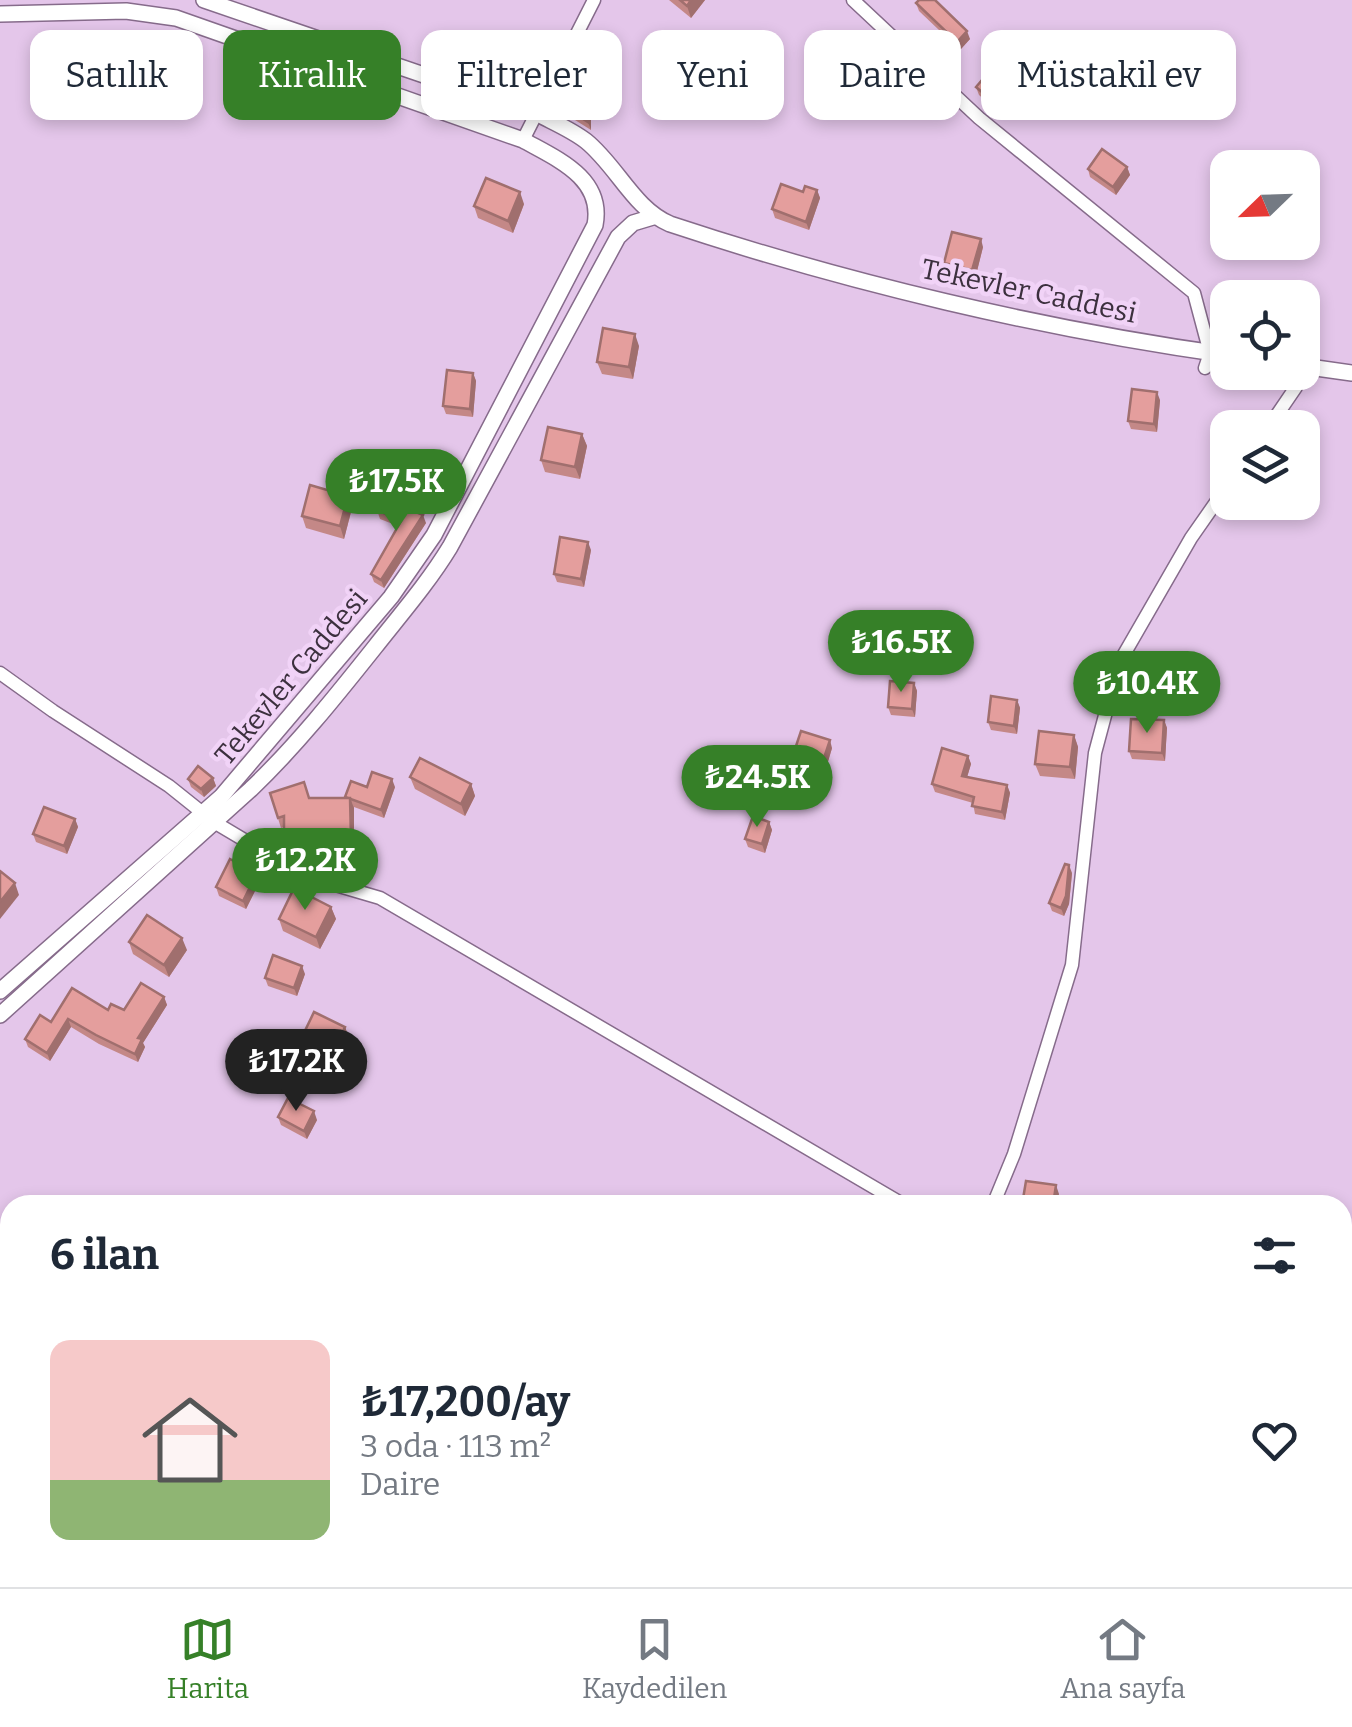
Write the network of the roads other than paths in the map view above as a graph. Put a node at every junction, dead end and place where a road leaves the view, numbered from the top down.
1 (204, 0) edge
2 (594, 0) edge
3 (854, 0) edge
4 (0, 14) edge
5 (579, 30) edge
6 (421, 74) edge
7 (535, 120) edge
8 (549, 120) edge
9 (523, 140) junction
10 (654, 217) junction
11 (1208, 360) joint
12 (1320, 369) edge
13 (1352, 373) edge
14 (1210, 511) edge
15 (0, 673) edge
16 (208, 818) junction
17 (0, 991) edge
18 (0, 1016) edge
19 (887, 1195) edge
20 (997, 1195) edge

1 - 6 street
2 - 5 street
3 - 11 street
4 - 9 street
7 - 9 street
8 - 10 street
9 - 16 street, Tekevler Caddesi
10 - 11 street, Tekevler Caddesi
10 - 16 street
12 - 13 street
14 - 20 street
15 - 16 street
16 - 17 street, Tekevler Caddesi
16 - 18 street
16 - 19 street

